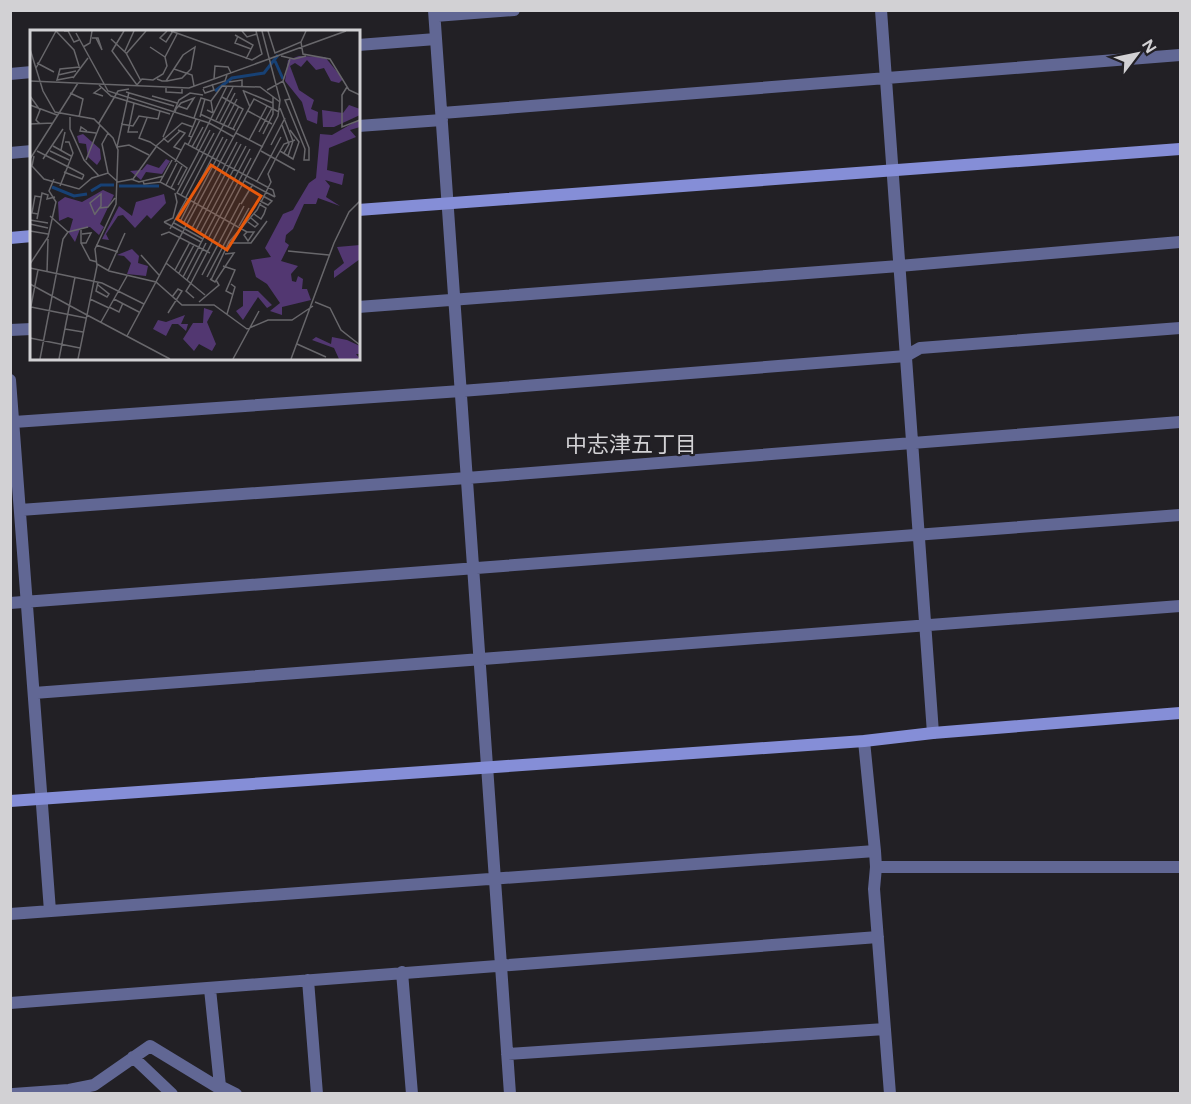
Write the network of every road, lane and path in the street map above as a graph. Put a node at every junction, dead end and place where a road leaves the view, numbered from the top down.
1 (514, 10) edge
2 (881, 10) edge
3 (434, 13) edge
4 (436, 39) junction
5 (360, 45) edge
6 (1180, 55) edge
7 (30, 72) edge
8 (10, 74) edge
9 (886, 78) junction
10 (442, 116) junction
11 (360, 126) edge
12 (1180, 149) edge
13 (30, 152) edge
14 (10, 153) edge
15 (893, 171) junction
16 (448, 202) junction
17 (360, 210) edge
18 (30, 236) edge
19 (10, 238) edge
20 (1180, 242) edge
21 (899, 266) junction
22 (455, 301) junction
23 (360, 307) edge
24 (1180, 328) edge
25 (30, 329) edge
26 (10, 330) edge
27 (906, 356) junction
28 (10, 380) edge
29 (461, 392) junction
30 (14, 422) junction
31 (1180, 422) edge
32 (912, 442) junction
33 (467, 478) junction
34 (20, 510) junction
35 (1180, 515) edge
36 (919, 535) junction
37 (473, 568) junction
38 (27, 602) junction
39 (10, 603) edge
40 (1180, 606) edge
41 (925, 626) junction
42 (480, 660) junction
43 (34, 693) junction
44 (1180, 713) edge
45 (933, 733) junction
46 (864, 741) junction
47 (487, 768) junction
48 (42, 799) junction
49 (10, 801) edge
50 (875, 852) junction
51 (876, 867) junction
52 (1180, 867) edge
53 (495, 878) junction
54 (50, 911) junction
55 (10, 914) edge
56 (878, 937) junction
57 (501, 965) junction
58 (402, 972) junction
59 (308, 980) junction
60 (210, 989) junction
61 (10, 1003) edge
62 (885, 1029) junction
63 (507, 1054) junction
64 (133, 1057) junction
65 (220, 1086) junction
66 (13, 1094) edge
67 (172, 1094) edge
68 (236, 1094) edge
69 (317, 1094) edge
70 (412, 1094) edge
71 (510, 1094) edge
72 (890, 1094) edge

1 - 3 street
2 - 9 street
3 - 4 street
4 - 5 street
4 - 10 street
6 - 9 street
7 - 8 street
9 - 10 street
9 - 15 street
10 - 11 street
10 - 16 street
12 - 15 street
13 - 14 street
15 - 16 street
15 - 21 street
16 - 17 street
16 - 22 street
18 - 19 street
20 - 21 street
21 - 22 street
21 - 27 street
22 - 23 street
22 - 29 street
24 - 27 street
25 - 26 street
27 - 29 street
27 - 32 street
28 - 30 street
29 - 30 street
29 - 33 street
30 - 34 street
31 - 32 street
32 - 33 street
32 - 36 street
33 - 34 street
33 - 37 street
34 - 38 street
35 - 36 street
36 - 37 street
36 - 41 street
37 - 38 street
37 - 42 street
38 - 39 street
38 - 43 street
40 - 41 street
41 - 42 street
41 - 45 street
42 - 43 street
42 - 47 street
43 - 48 street
44 - 45 street
45 - 46 street
46 - 47 street
46 - 50 street
47 - 48 street
47 - 53 street
48 - 49 street
48 - 54 street
50 - 51 street
50 - 53 street
51 - 52 street
51 - 56 street
53 - 54 street
53 - 57 street
54 - 55 street
56 - 57 street
56 - 62 street
57 - 58 street
57 - 63 street
58 - 59 street
58 - 70 street
59 - 60 street
59 - 69 street
60 - 61 street
60 - 65 street
62 - 63 street
62 - 72 street
63 - 71 street
64 - 65 street
64 - 66 street
64 - 67 street
65 - 68 street

